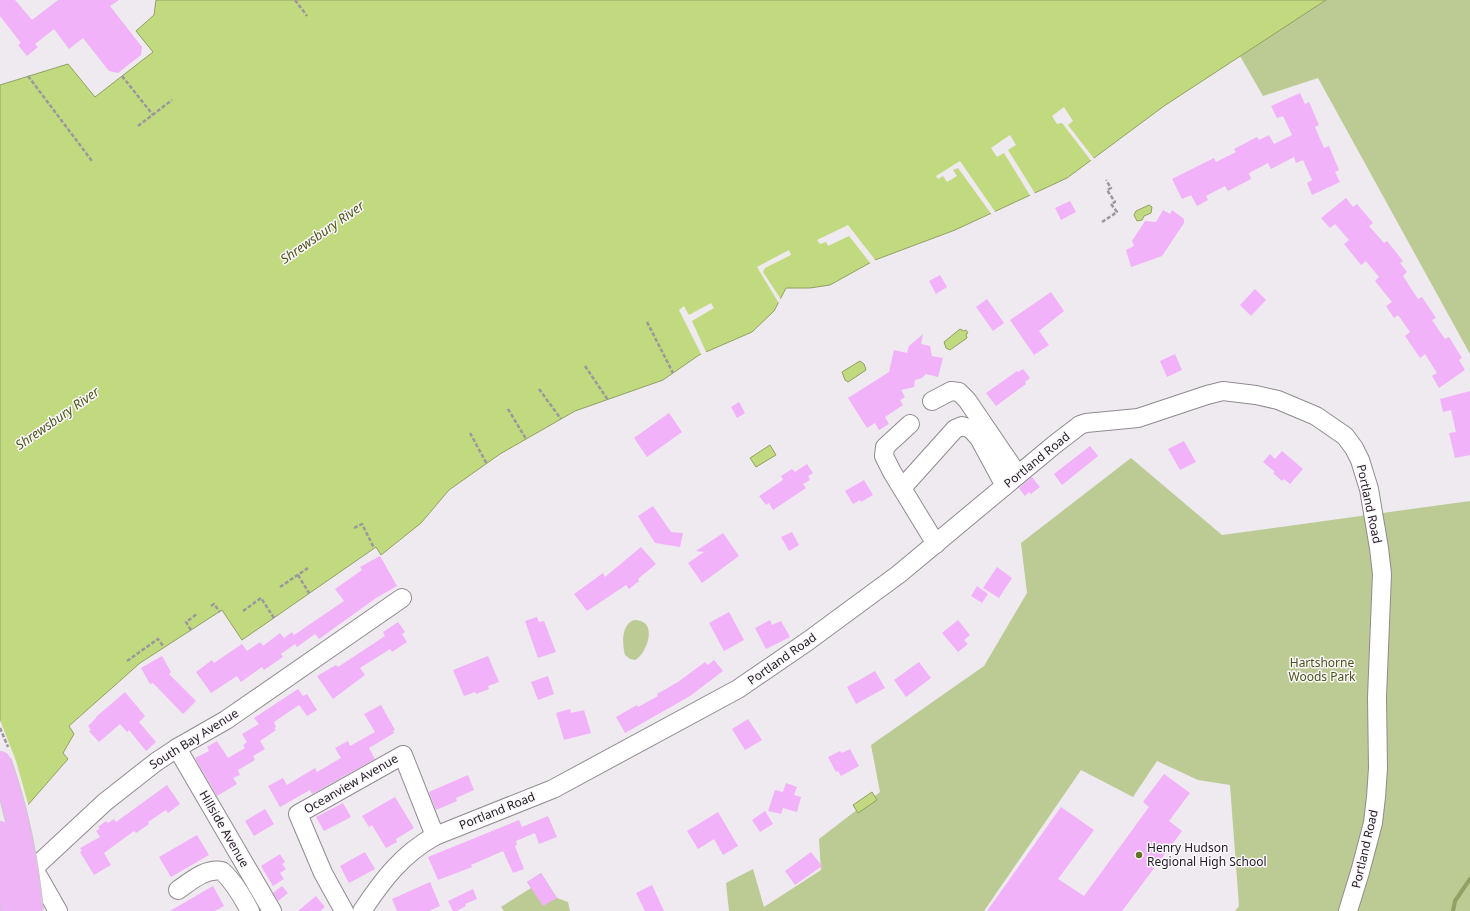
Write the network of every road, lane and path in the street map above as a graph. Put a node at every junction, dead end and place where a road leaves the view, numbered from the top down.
1 (295, 0) edge
2 (307, 16) dead end
3 (28, 76) dead end
4 (122, 76) dead end
5 (172, 100) dead end
6 (153, 115) junction
7 (138, 126) dead end
8 (92, 161) dead end
9 (1106, 180) dead end
10 (1102, 222) dead end
11 (647, 322) dead end
12 (585, 366) dead end
13 (673, 373) dead end
14 (540, 389) dead end
15 (608, 400) dead end
16 (932, 401) dead end
17 (508, 409) dead end
18 (561, 419) dead end
19 (910, 424) dead end
20 (470, 433) dead end
21 (526, 439) dead end
22 (487, 464) dead end
23 (1012, 480) junction
24 (902, 488) junction
25 (354, 528) dead end
26 (936, 544) junction
27 (374, 548) dead end
28 (308, 568) dead end
29 (298, 575) junction
30 (280, 586) dead end
31 (309, 593) dead end
32 (402, 598) dead end
33 (211, 606) dead end
34 (243, 611) dead end
35 (220, 612) dead end
36 (197, 614) dead end
37 (274, 618) dead end
38 (191, 630) dead end
39 (164, 647) dead end
40 (127, 662) dead end
41 (177, 748) junction
42 (0, 762) edge
43 (0, 832) edge
44 (434, 836) junction
45 (34, 869) junction
46 (178, 890) dead end
47 (0, 898) edge
48 (12, 911) edge
49 (32, 911) edge
50 (58, 911) edge
51 (250, 911) edge
52 (272, 911) edge
53 (344, 911) edge
54 (362, 911) edge
55 (1348, 911) edge

1 - 2 path
3 - 8 path
4 - 6 path
5 - 6 path
6 - 7 path
9 - 10 path
11 - 13 path
12 - 15 path
14 - 18 path
16 - 23 street
17 - 21 path
19 - 24 street
20 - 22 path
23 - 24 street
23 - 26 street, Portland Road
23 - 55 street, Portland Road
24 - 26 street
25 - 27 path
26 - 44 street, Portland Road
28 - 29 path
29 - 30 path
29 - 31 path
32 - 41 street, South Bay Avenue
33 - 35 path
34 - 37 path
36 - 38 path
39 - 40 path
41 - 45 street, South Bay Avenue
41 - 52 street, Hillside Avenue
42 - 49 highway, bridge
43 - 48 highway, bridge
44 - 53 street, Oceanview Avenue
44 - 54 street, Portland Road
45 - 47 street, South Bay Avenue
45 - 50 street
46 - 51 street

